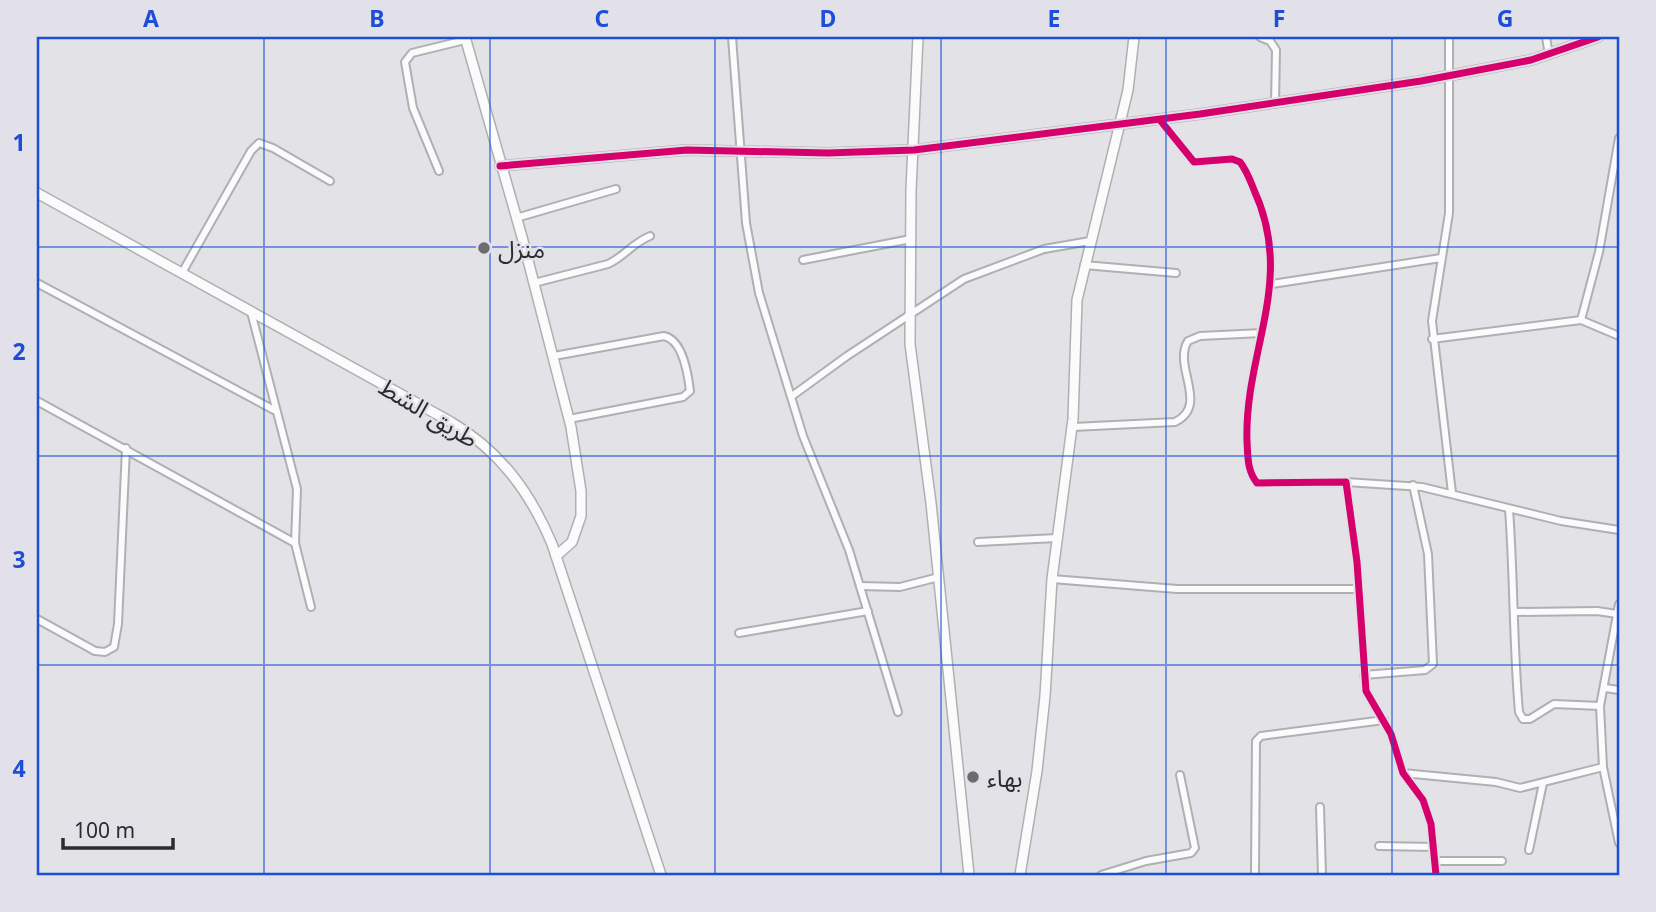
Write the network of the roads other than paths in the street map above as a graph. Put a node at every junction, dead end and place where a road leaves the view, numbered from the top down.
1 (732, 37) edge
2 (918, 37) edge
3 (1135, 37) edge
4 (1260, 37) edge
5 (1449, 37) edge
6 (1546, 37) edge
7 (1598, 37) edge
8 (465, 38) edge
9 (1549, 55) junction
10 (1449, 76) junction
11 (1275, 104) junction
12 (1160, 120) junction
13 (1120, 124) junction
14 (1619, 138) edge
15 (914, 150) junction
16 (740, 151) junction
17 (500, 166) junction
18 (439, 172) dead end
19 (330, 181) dead end
20 (616, 188) dead end
21 (37, 193) edge
22 (516, 218) junction
23 (650, 236) dead end
24 (911, 239) junction
25 (1090, 241) junction
26 (1441, 258) junction
27 (803, 260) dead end
28 (1084, 265) junction
29 (183, 271) junction
30 (1176, 273) dead end
31 (37, 283) edge
32 (534, 283) junction
33 (1272, 284) junction
34 (251, 312) junction
35 (909, 317) junction
36 (1581, 320) junction
37 (1262, 333) junction
38 (1619, 336) edge
39 (1432, 339) junction
40 (554, 356) junction
41 (792, 396) junction
42 (37, 401) edge
43 (274, 410) junction
44 (569, 419) junction
45 (1073, 427) junction
46 (126, 448) junction
47 (1346, 482) junction
48 (1413, 485) junction
49 (1452, 493) junction
50 (1509, 509) junction
51 (1619, 530) edge
52 (1057, 538) junction
53 (295, 542) junction
54 (978, 542) dead end
55 (556, 556) junction
56 (939, 578) junction
57 (1052, 579) junction
58 (860, 586) junction
59 (1359, 589) junction
60 (1619, 604) edge
61 (311, 607) dead end
62 (868, 611) junction
63 (1515, 612) junction
64 (1617, 614) junction
65 (37, 619) edge
66 (738, 633) dead end
67 (1364, 675) junction
68 (1605, 688) junction
69 (1619, 690) edge
70 (1600, 706) junction
71 (898, 712) dead end
72 (1384, 720) junction
73 (1603, 767) junction
74 (1403, 773) junction
75 (1180, 775) dead end
76 (1543, 783) junction
77 (1320, 807) dead end
78 (1619, 839) edge
79 (1379, 846) dead end
80 (1434, 847) junction
81 (1529, 850) dead end
82 (1435, 861) junction
83 (1502, 861) dead end
84 (1255, 872) dead end
85 (661, 875) edge
86 (969, 875) edge
87 (1020, 875) edge
88 (1101, 875) edge
89 (1322, 875) edge
90 (1436, 875) edge

1 - 16 street
2 - 15 street
3 - 13 street
4 - 11 street
5 - 10 street
6 - 9 street
7 - 9 street
8 - 17 street
8 - 18 street
9 - 10 street
10 - 11 street
10 - 26 street
11 - 12 street
12 - 13 street
12 - 33 street
13 - 15 street
13 - 25 street
14 - 36 street
15 - 16 street
15 - 24 street
16 - 17 street
16 - 41 street
17 - 22 street
19 - 29 street
20 - 22 street
21 - 29 street, طريق الشط
22 - 32 street
23 - 32 street
24 - 27 street
24 - 35 street
25 - 28 street
25 - 35 street
26 - 33 street
26 - 39 street
28 - 30 street
28 - 45 street
29 - 34 street, طريق الشط
31 - 43 street
32 - 40 street
33 - 37 street
34 - 43 street
34 - 55 street, طريق الشط
35 - 41 street
35 - 56 street
36 - 38 street
36 - 39 street
37 - 45 street
37 - 47 street
39 - 49 street
40 - 44 street
40 - 44 street
41 - 58 street
42 - 46 street
43 - 53 street
44 - 55 street
45 - 52 street
46 - 53 street
46 - 65 street
47 - 48 street
47 - 59 street
48 - 49 street
48 - 67 street
49 - 50 street
50 - 51 street
50 - 63 street
52 - 54 street
52 - 57 street
53 - 61 street
55 - 85 street, طريق الشط
56 - 58 street
56 - 86 street
57 - 59 street
57 - 87 street
58 - 62 street
59 - 67 street
60 - 64 street
62 - 66 street
62 - 71 street
63 - 64 street
63 - 70 street
64 - 68 street
67 - 72 street
68 - 69 street
68 - 70 street
70 - 73 street
72 - 74 street
72 - 84 street
73 - 76 street
73 - 78 street
74 - 76 street
74 - 80 street
75 - 88 street
76 - 81 street
77 - 89 street
79 - 80 street
80 - 82 street
82 - 83 street
82 - 90 street

